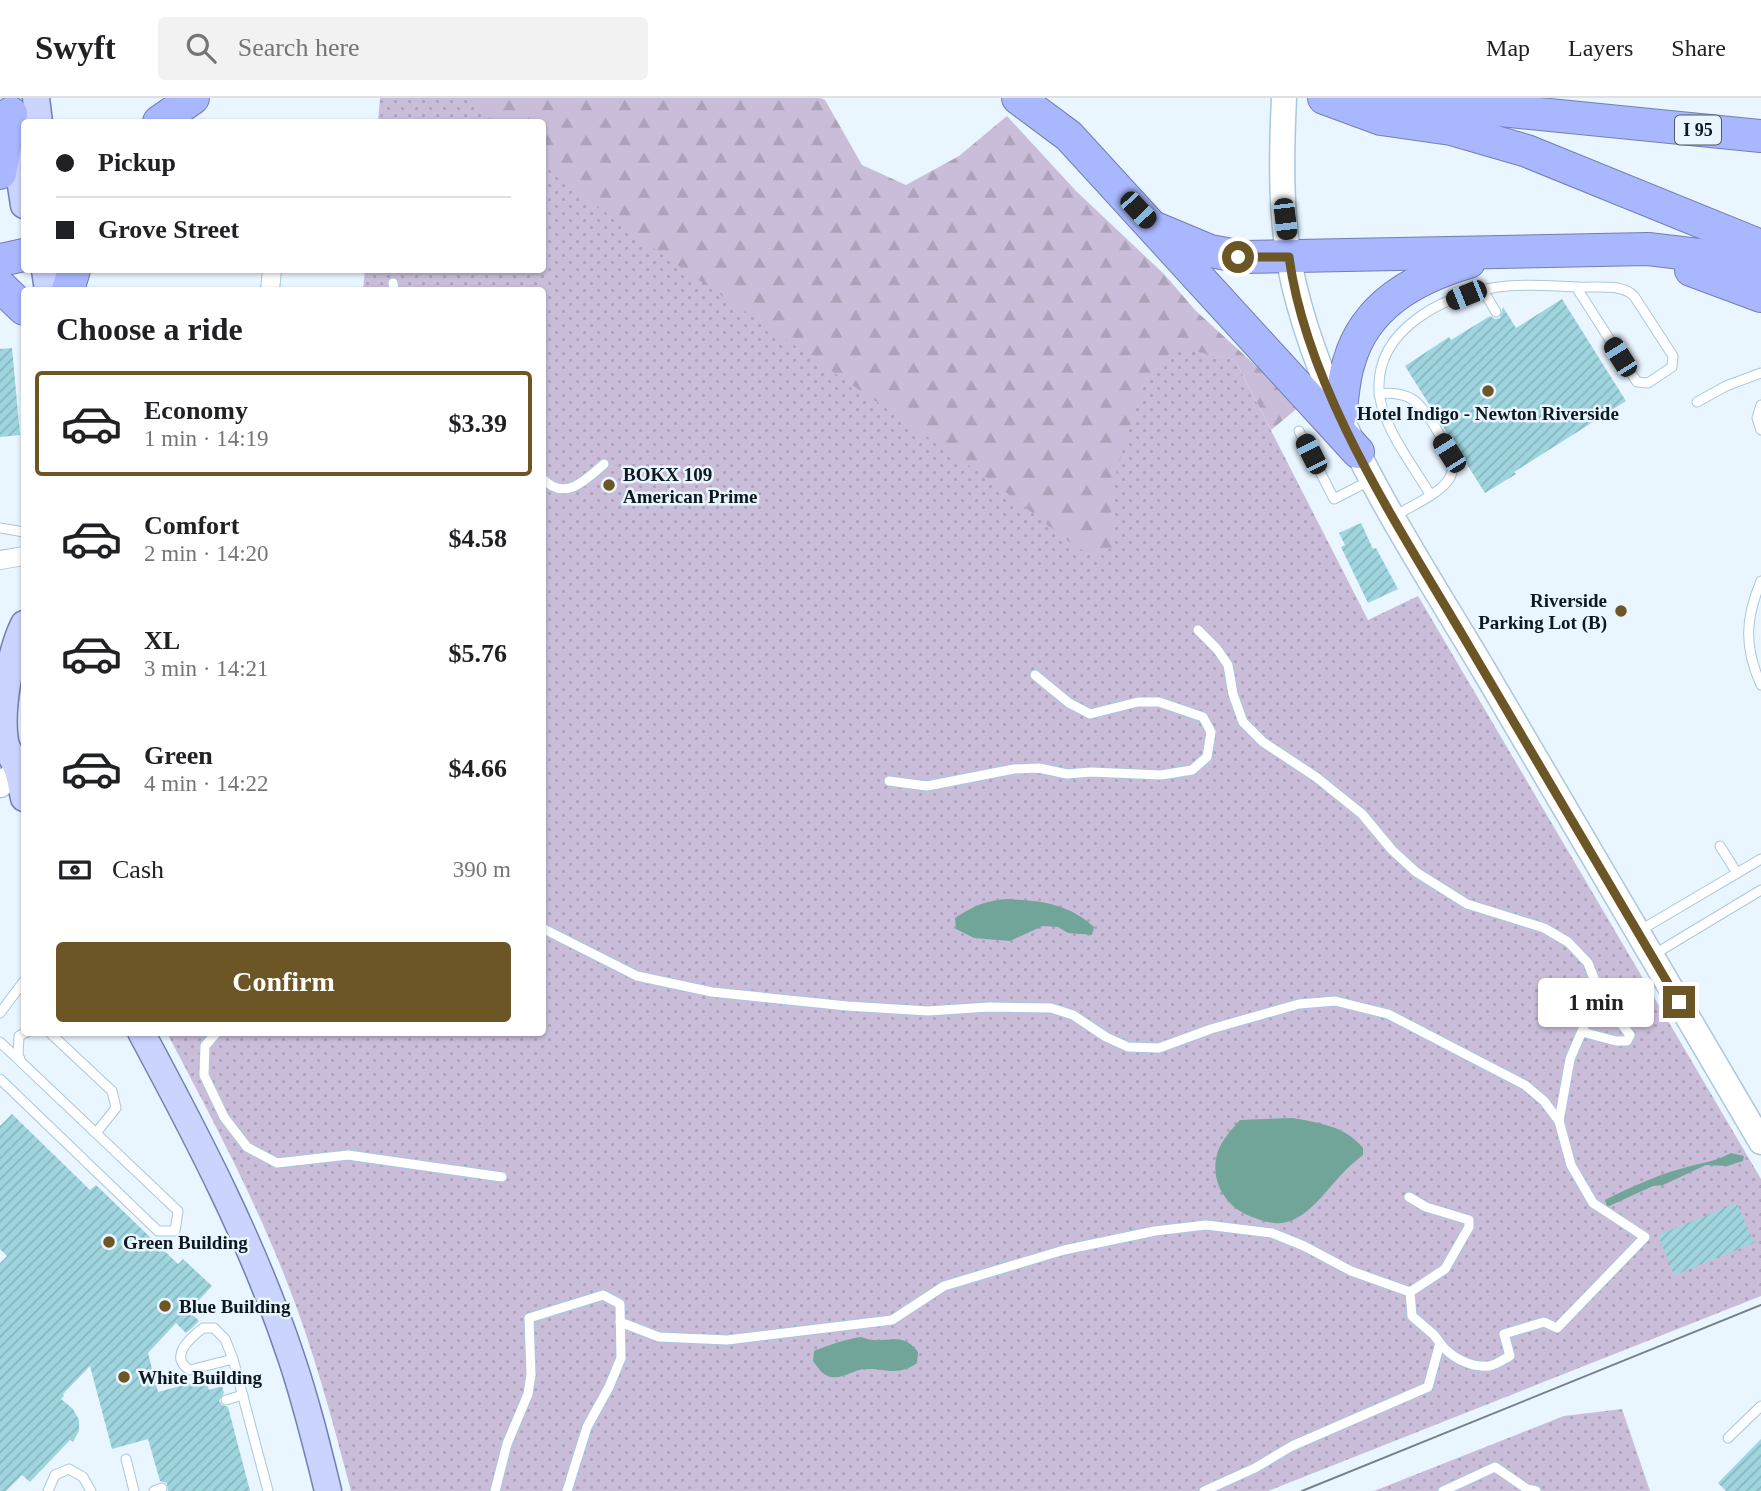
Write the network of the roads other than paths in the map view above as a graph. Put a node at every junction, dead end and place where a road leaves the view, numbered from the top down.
1 (193, 98) edge
2 (1018, 98) edge
3 (1284, 98) edge
4 (1324, 98) edge
5 (1378, 98) edge
6 (23, 108) edge
7 (163, 119) edge
8 (1761, 136) edge
9 (0, 173) edge
10 (1155, 228) junction
11 (1761, 246) edge
12 (1623, 249) junction
13 (1506, 252) junction
14 (21, 256) edge
15 (1289, 257) junction
16 (0, 260) edge
17 (1761, 270) edge
18 (0, 286) edge
19 (1576, 287) junction
20 (1483, 290) junction
21 (1761, 296) edge
22 (21, 306) edge
23 (1496, 312) dead end
24 (1761, 373) edge
25 (1379, 394) junction
26 (1697, 402) dead end
27 (1761, 405) edge
28 (1340, 416) junction
29 (1761, 430) edge
30 (1300, 431) dead end
31 (604, 464) dead end
32 (1366, 466) junction
33 (546, 482) edge
34 (1430, 494) junction
35 (1394, 516) junction
36 (0, 528) edge
37 (21, 532) edge
38 (21, 556) edge
39 (0, 560) edge
40 (1761, 582) edge
41 (1198, 630) dead end
42 (21, 632) edge
43 (1035, 675) dead end
44 (1761, 685) edge
45 (4, 691) edge
46 (21, 744) edge
47 (11, 774) edge
48 (889, 781) dead end
49 (21, 792) edge
50 (1720, 846) dead end
51 (1761, 859) edge
52 (1737, 873) junction
53 (1761, 890) edge
54 (546, 930) edge
55 (1637, 932) junction
56 (1651, 956) junction
57 (1595, 981) junction
58 (21, 985) edge
59 (0, 1013) edge
60 (1582, 1032) junction
61 (21, 1036) edge
62 (53, 1036) edge
63 (143, 1036) edge
64 (214, 1036) edge
65 (0, 1042) edge
66 (21, 1061) junction
67 (0, 1079) edge
68 (1559, 1122) junction
69 (96, 1133) junction
70 (1761, 1142) edge
71 (502, 1177) dead end
72 (1409, 1197) dead end
73 (1410, 1292) junction
74 (620, 1322) junction
75 (1440, 1343) junction
76 (233, 1359) junction
77 (243, 1395) junction
78 (226, 1400) dead end
79 (1761, 1406) edge
80 (1728, 1438) dead end
81 (126, 1459) dead end
82 (48, 1491) edge
83 (91, 1491) edge
84 (134, 1491) edge
85 (268, 1491) edge
86 (328, 1491) edge
87 (495, 1491) edge
88 (567, 1491) edge
89 (1204, 1491) edge
90 (1443, 1491) edge
91 (1536, 1491) edge

1 - 7 highway
2 - 10 highway
3 - 15 main road
4 - 11 highway
5 - 8 highway, I 95
6 - 9 highway
10 - 15 highway
10 - 32 highway
12 - 13 highway
12 - 17 highway
12 - 21 highway
13 - 15 highway
13 - 28 highway
14 - 16 highway
15 - 28 main road
18 - 22 highway
19 - 19 lane
19 - 20 lane
20 - 23 lane
20 - 25 lane
24 - 26 lane
25 - 34 lane
25 - 34 lane
27 - 29 lane
28 - 32 main road
30 - 32 lane
31 - 33 lane
32 - 35 main road
34 - 35 lane
35 - 55 main road
36 - 37 lane
38 - 39 street
40 - 44 lane
41 - 57 lane
42 - 45 main road
43 - 48 lane
45 - 47 main road
46 - 47 main road
47 - 49 main road
50 - 52 lane
51 - 52 lane
52 - 55 lane
53 - 56 lane
54 - 68 lane
55 - 56 main road
56 - 70 main road
57 - 60 lane
57 - 60 lane
58 - 59 lane
60 - 68 lane
61 - 66 lane
62 - 69 lane
63 - 86 main road
64 - 71 lane
65 - 66 lane
66 - 69 lane
67 - 69 lane
68 - 75 lane
72 - 73 lane
73 - 74 lane
73 - 75 lane
74 - 87 lane
74 - 88 lane
75 - 89 lane
76 - 76 lane
76 - 77 lane
77 - 78 lane
77 - 85 lane
79 - 80 lane
81 - 84 lane
82 - 83 lane
90 - 91 lane

